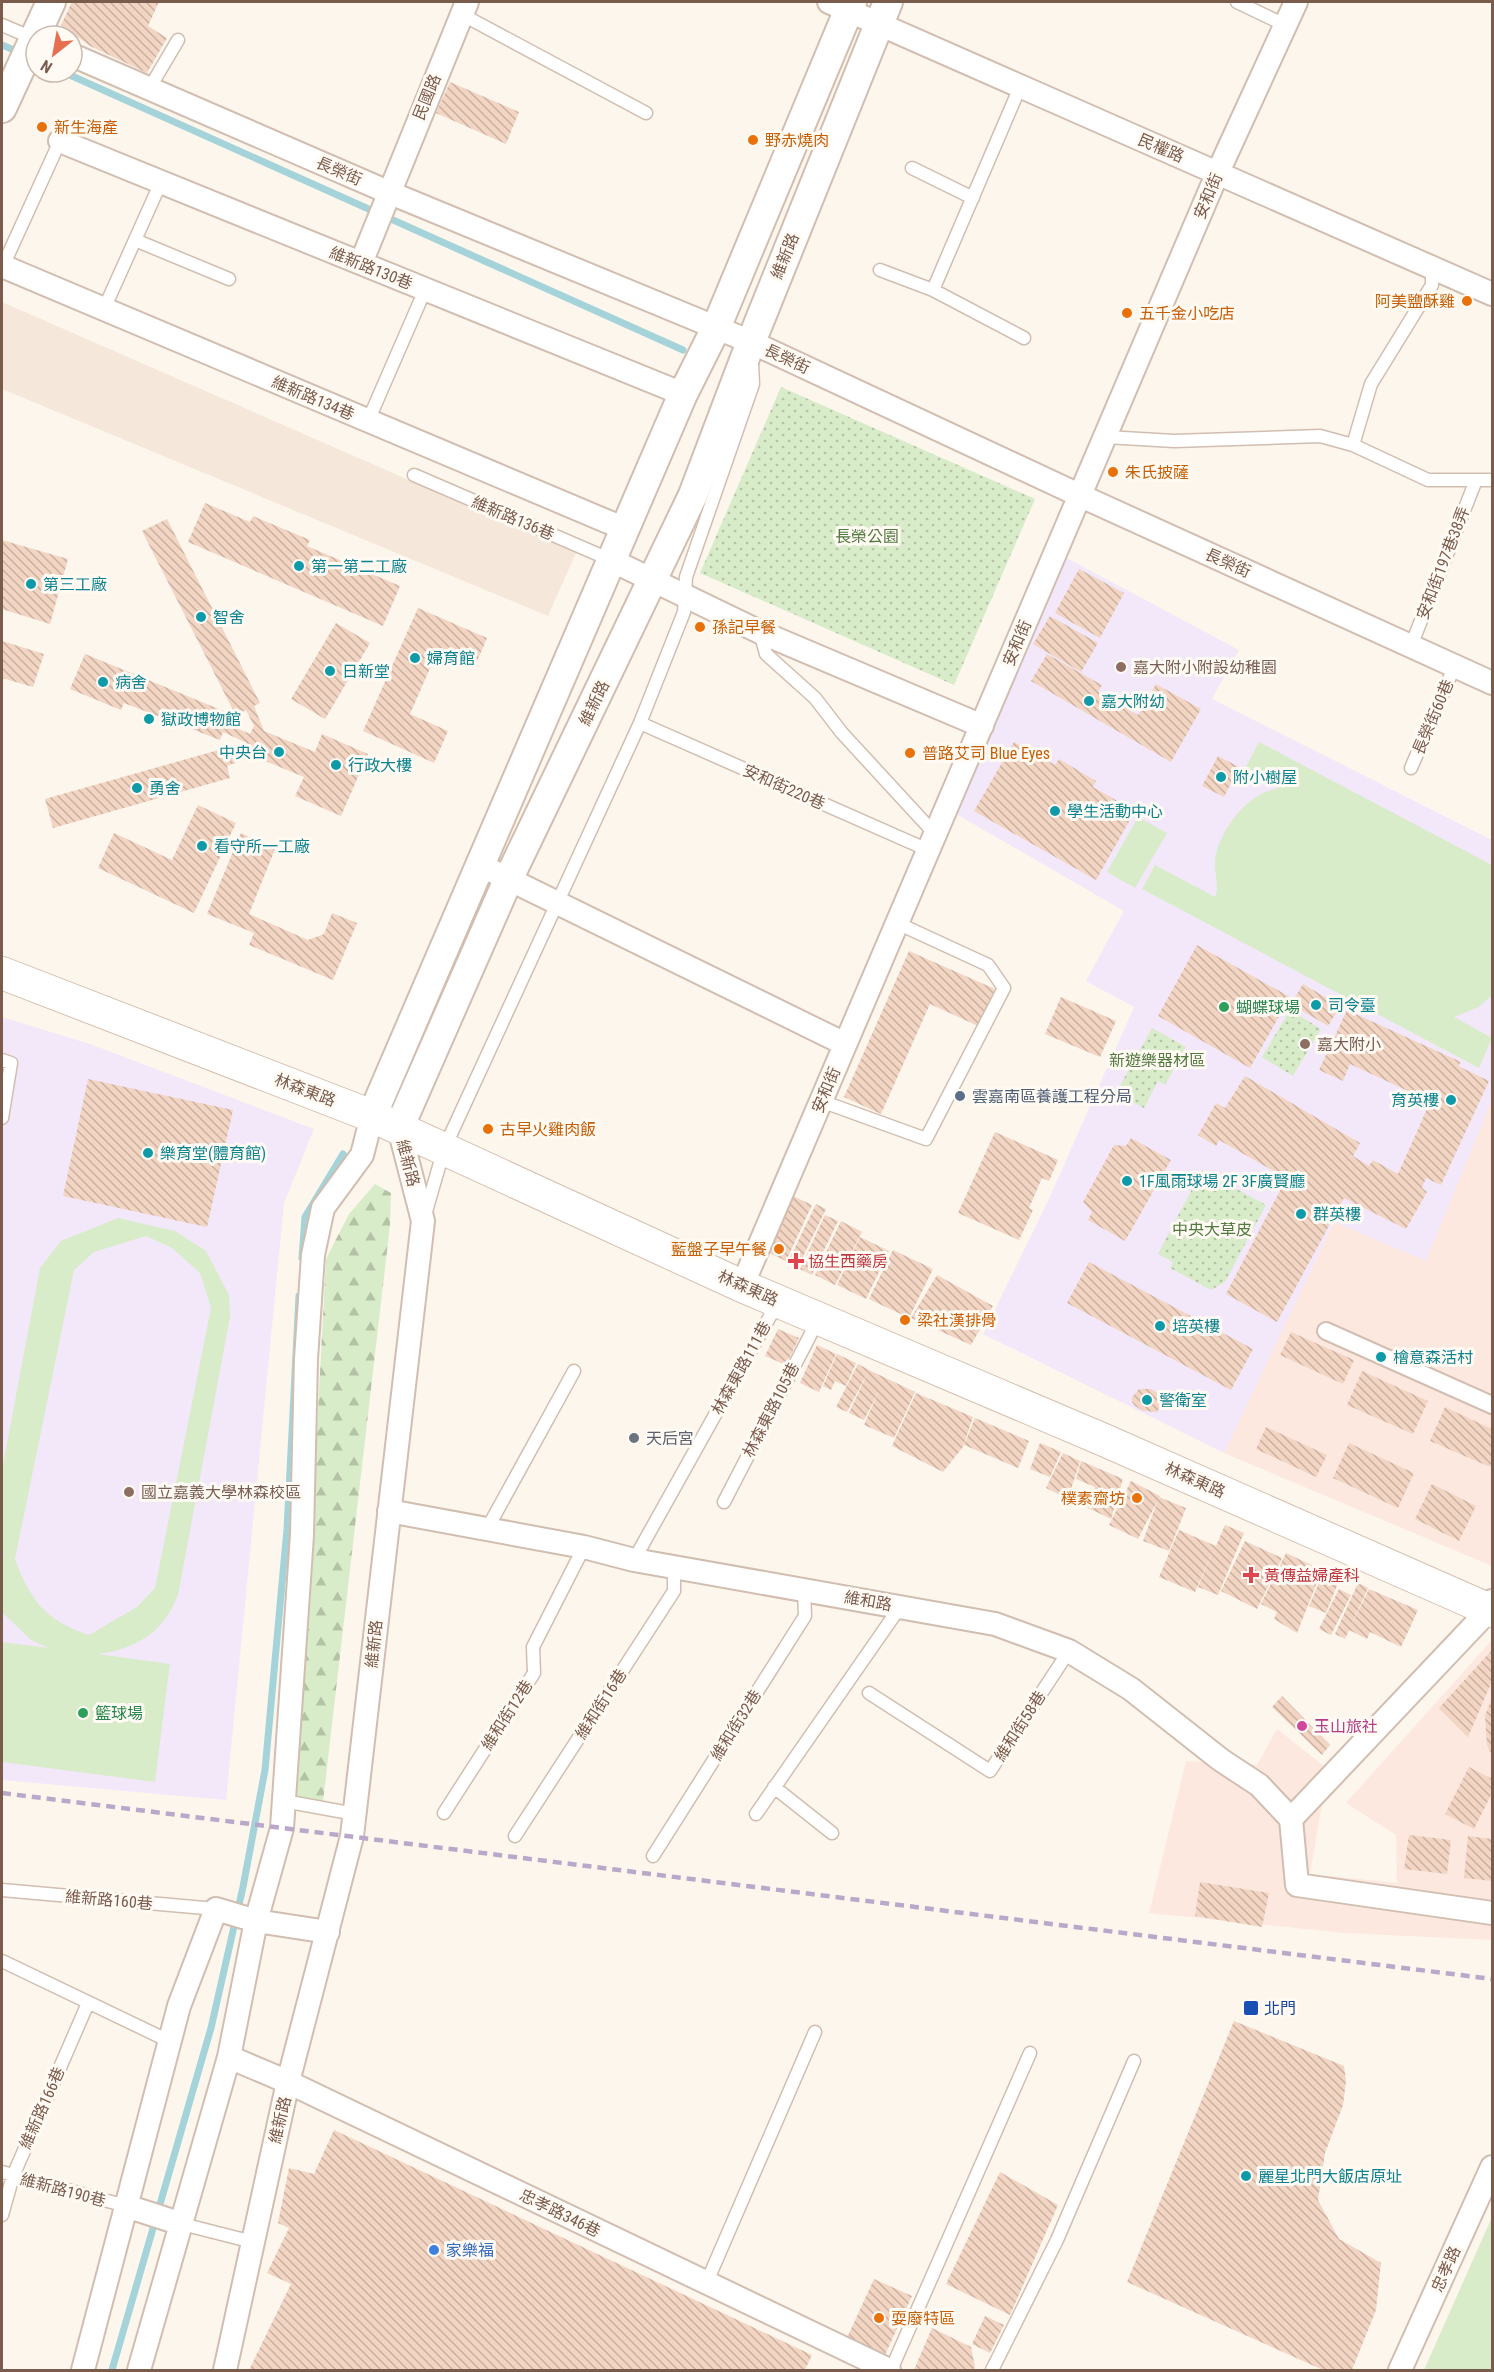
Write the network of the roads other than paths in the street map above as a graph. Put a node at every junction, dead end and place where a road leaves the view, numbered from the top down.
1 (51, 2) edge
2 (1237, 2) edge
3 (1296, 2) edge
4 (843, 4) edge
5 (464, 8) edge
6 (883, 13) edge
7 (40, 24) edge
8 (2, 25) edge
9 (1285, 25) junction
10 (178, 40) dead end
11 (24, 55) edge
12 (24, 58) edge
13 (84, 61) edge
14 (1020, 87) junction
15 (149, 89) junction
16 (2, 108) edge
17 (646, 113) dead end
18 (60, 141) joint
19 (912, 168) dead end
20 (1218, 172) junction
21 (161, 182) junction
22 (388, 192) junction
23 (973, 198) junction
24 (135, 240) junction
25 (361, 263) junction
26 (2, 266) edge
27 (1432, 268) junction
28 (880, 270) dead end
29 (229, 279) dead end
30 (425, 290) junction
31 (933, 290) junction
32 (1492, 294) edge
33 (104, 309) junction
34 (716, 328) junction
35 (1024, 338) dead end
36 (751, 342) junction
37 (683, 394) junction
38 (368, 421) junction
39 (1106, 437) junction
40 (1353, 445) junction
41 (414, 475) dead end
42 (1476, 480) junction
43 (1492, 480) edge
44 (1081, 496) junction
45 (625, 529) junction
46 (611, 560) junction
47 (652, 580) junction
48 (685, 594) junction
49 (760, 632) junction
50 (1411, 646) junction
51 (1455, 666) junction
52 (1492, 683) edge
53 (640, 723) junction
54 (982, 726) junction
55 (1411, 768) dead end
56 (932, 842) junction
57 (480, 865) junction
58 (508, 880) junction
59 (557, 905) junction
60 (897, 923) junction
61 (2, 973) edge
62 (845, 1044) junction
63 (2, 1060) edge
64 (821, 1101) junction
65 (2, 1118) edge
66 (385, 1122) junction
67 (444, 1149) junction
68 (423, 1221) junction
69 (742, 1286) junction
70 (779, 1301) junction
71 (818, 1319) junction
72 (1326, 1331) dead end
73 (573, 1371) dead end
74 (1492, 1405) edge
75 (724, 1502) dead end
76 (388, 1511) junction
77 (487, 1529) junction
78 (584, 1547) junction
79 (634, 1560) junction
80 (674, 1567) junction
81 (804, 1590) junction
82 (900, 1607) junction
83 (1491, 1607) edge
84 (1069, 1651) junction
85 (868, 1694) dead end
86 (774, 1787) junction
87 (284, 1801) junction
88 (444, 1813) dead end
89 (355, 1814) junction
90 (756, 1814) dead end
91 (1292, 1819) junction
92 (832, 1833) dead end
93 (515, 1836) dead end
94 (652, 1856) dead end
95 (2, 1890) edge
96 (216, 1909) junction
97 (1492, 1913) edge
98 (256, 1921) junction
99 (328, 1932) junction
100 (2, 1961) edge
101 (88, 2003) junction
102 (815, 2032) dead end
103 (169, 2041) junction
104 (1030, 2052) dead end
105 (229, 2057) junction
106 (1134, 2061) dead end
107 (288, 2082) junction
108 (1492, 2167) edge
109 (7, 2174) edge
110 (126, 2206) junction
111 (2, 2214) edge
112 (182, 2224) junction
113 (253, 2242) junction
114 (706, 2284) junction
115 (83, 2370) edge
116 (139, 2370) edge
117 (225, 2370) edge
118 (890, 2370) edge
119 (992, 2370) edge
120 (1400, 2370) edge

1 - 7 street
2 - 9 lane
3 - 9 street, 安和街
4 - 6 street, 民權路
4 - 34 street
5 - 17 lane
5 - 22 street, 民國路
6 - 14 street, 民權路
6 - 36 street, 維新路
8 - 11 lane
9 - 20 street, 安和街
10 - 15 lane
12 - 16 street
13 - 15 street, 長榮街
14 - 20 street, 民權路
14 - 23 lane
15 - 22 street, 長榮街
18 - 21 street, 維新路130巷
18 - 26 lane
19 - 23 lane
20 - 27 street, 民權路
20 - 39 street, 安和街
21 - 24 lane
21 - 25 street, 維新路130巷
22 - 25 street, 民國路
22 - 34 street, 長榮街
23 - 31 lane
24 - 29 lane
24 - 33 lane
25 - 30 street, 維新路130巷
26 - 33 street, 維新路134巷
27 - 32 street, 民權路
27 - 40 lane
28 - 31 lane
30 - 37 street, 維新路130巷
30 - 38 lane
31 - 35 lane
33 - 38 street, 維新路134巷
34 - 36 street, 長榮街
34 - 37 street
36 - 44 street, 長榮街
36 - 47 street, 維新路
36 - 48 lane
37 - 45 street
38 - 45 street, 維新路134巷
39 - 40 lane
39 - 44 street, 安和街
40 - 42 lane
41 - 46 lane, 維新路136巷
42 - 43 lane
42 - 50 lane, 安和街197巷38弄
44 - 50 street, 長榮街
44 - 54 street, 安和街
45 - 46 street
46 - 47 street
46 - 57 street
47 - 48 street
47 - 58 street, 維新路
48 - 49 street
48 - 53 lane
49 - 54 street
49 - 56 lane
50 - 51 street, 長榮街
51 - 52 street, 長榮街
51 - 55 lane, 長榮街60巷
53 - 56 lane, 安和街220巷
53 - 59 lane
54 - 56 street, 安和街
56 - 60 street, 安和街
57 - 58 street
57 - 66 street
58 - 59 street
58 - 66 street, 維新路
59 - 62 street
59 - 67 lane
60 - 62 street, 安和街
60 - 64 lane
61 - 66 main road, 林森東路
62 - 64 street, 安和街
63 - 65 lane
64 - 69 street, 安和街
66 - 67 main road, 林森東路
66 - 68 street, 維新路
66 - 87 street
67 - 68 lane
67 - 69 main road, 林森東路
68 - 76 street, 維新路
69 - 70 main road, 林森東路
70 - 71 main road, 林森東路
70 - 79 lane, 林森東路111巷
71 - 75 lane, 林森東路105巷
71 - 83 main road, 林森東路
72 - 74 street
73 - 77 lane
76 - 77 street, 維和路
76 - 89 street, 維新路
77 - 78 street, 維和路
78 - 79 street, 維和路
78 - 88 lane, 維和街12巷
79 - 80 street, 維和路
80 - 81 street, 維和路
80 - 93 lane, 維和街16巷
81 - 82 street, 維和路
81 - 94 lane, 維和街32巷
82 - 84 street, 維和路
82 - 86 lane
83 - 91 street
84 - 85 lane, 維和街58巷
84 - 91 street, 維和路
86 - 90 lane
86 - 92 lane
87 - 89 lane
87 - 98 street
89 - 99 street, 維新路
91 - 97 street
95 - 96 lane, 維新路160巷
96 - 98 street
96 - 103 street
98 - 99 street
98 - 105 street
99 - 107 street, 維新路
100 - 101 lane
101 - 103 lane
101 - 109 lane, 維新路166巷
102 - 114 lane
103 - 110 street
104 - 118 lane
105 - 107 street, 忠孝路346巷
105 - 112 street
106 - 119 lane
107 - 113 street, 維新路
107 - 114 street, 忠孝路346巷
108 - 120 street, 忠孝路
109 - 110 lane, 維新路190巷
109 - 111 lane, 維新路166巷
110 - 112 street
110 - 115 street
112 - 113 lane
112 - 116 street
113 - 117 street, 維新路
114 - 118 street, 忠孝路346巷

